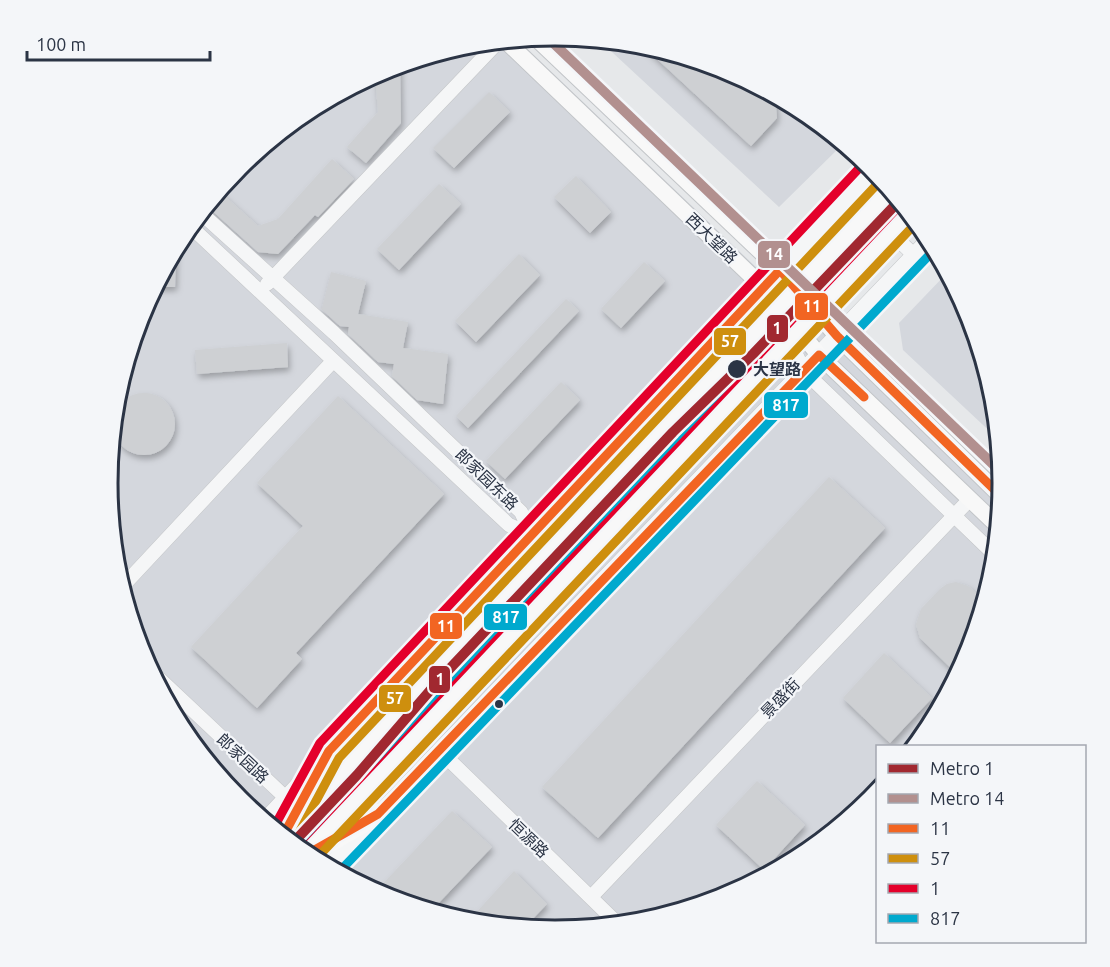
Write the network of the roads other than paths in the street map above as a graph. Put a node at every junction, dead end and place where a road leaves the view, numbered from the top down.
1 (545, 46) edge
2 (514, 48) edge
3 (489, 52) edge
4 (867, 177) edge
5 (851, 195) junction
6 (886, 198) edge
7 (207, 218) edge
8 (903, 219) edge
9 (197, 233) edge
10 (921, 247) edge
11 (914, 255) junction
12 (780, 270) junction
13 (273, 278) junction
14 (764, 288) junction
15 (259, 292) junction
16 (837, 336) junction
17 (819, 355) junction
18 (333, 361) junction
19 (804, 371) junction
20 (992, 487) edge
21 (970, 499) junction
22 (954, 515) junction
23 (990, 519) edge
24 (532, 535) junction
25 (987, 547) edge
26 (129, 580) edge
27 (169, 688) edge
28 (439, 750) junction
29 (329, 751) junction
30 (285, 797) junction
31 (269, 814) edge
32 (378, 814) junction
33 (288, 829) edge
34 (290, 831) edge
35 (313, 848) edge
36 (316, 849) edge
37 (333, 860) edge
38 (591, 897) junction
39 (612, 917) edge

1 - 12 main road, 西大望路
2 - 14 main road, 西大望路
3 - 13 street
4 - 5 street
5 - 11 street
5 - 12 street
6 - 34 highway, bridge
7 - 13 street, 郎家园东路
8 - 35 highway, bridge
9 - 15 street, 郎家园东路
10 - 11 street
11 - 16 street
12 - 14 street
12 - 16 main road, 西大望路
13 - 15 street
13 - 24 street, 郎家园东路
14 - 17 main road
14 - 19 street, 西大望路
14 - 24 street
15 - 18 street, 郎家园东路
16 - 17 street
16 - 20 main road
17 - 19 street
17 - 21 main road
18 - 24 street, 郎家园东路
18 - 26 street
19 - 22 street, 西大望路
19 - 28 street
21 - 22 street, 景盛街
21 - 23 main road
22 - 25 street, 西大望路
22 - 38 street, 景盛街
24 - 29 street
27 - 30 street, 郎家园路
28 - 32 street
28 - 38 street, 恒源路
29 - 30 street
29 - 33 highway
30 - 31 street
32 - 36 highway
32 - 37 street
38 - 39 street, 恒源路

